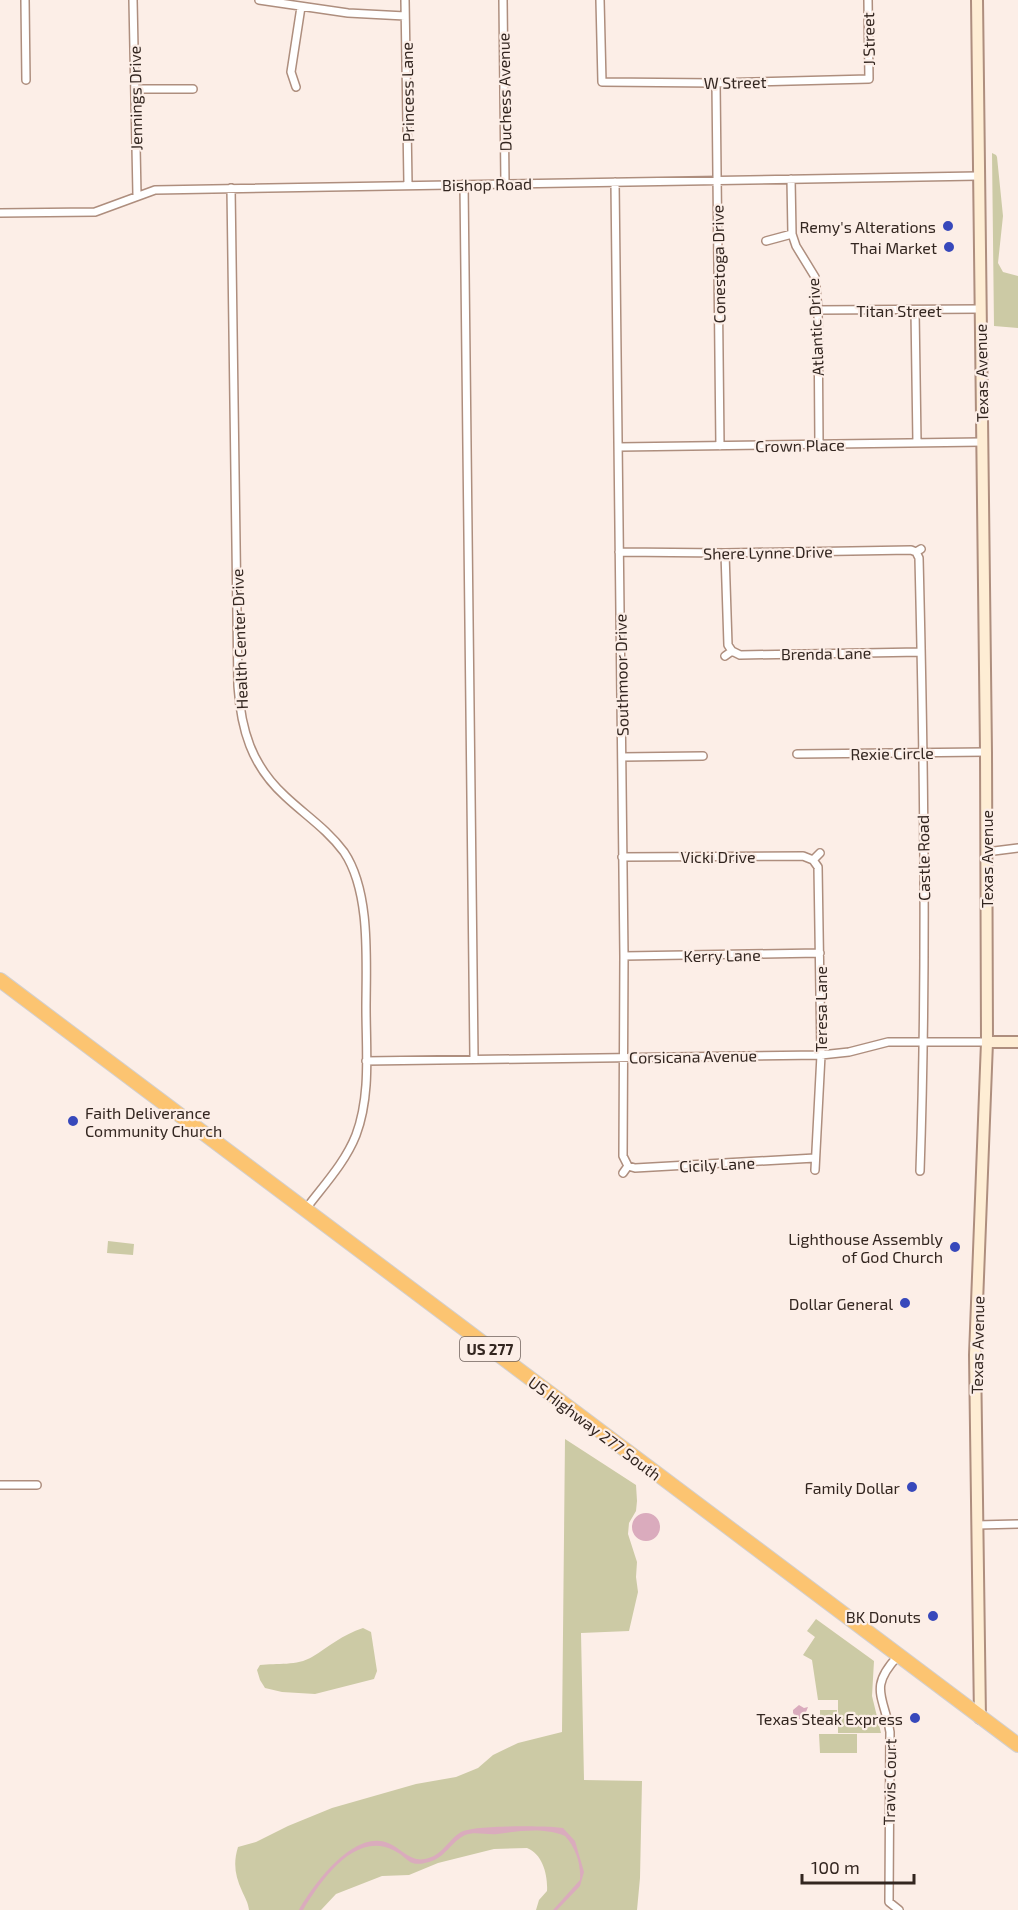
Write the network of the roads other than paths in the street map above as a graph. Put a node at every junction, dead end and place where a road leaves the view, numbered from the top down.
1 (25, 0) edge
2 (133, 0) edge
3 (259, 0) edge
4 (405, 0) edge
5 (503, 0) edge
6 (600, 0) edge
7 (868, 0) edge
8 (976, 0) edge
9 (301, 7) junction
10 (405, 16) junction
11 (869, 79) joint
12 (26, 80) dead end
13 (716, 83) junction
14 (296, 87) dead end
15 (135, 89) junction
16 (193, 89) dead end
17 (978, 176) junction
18 (791, 179) junction
19 (717, 181) junction
20 (615, 182) junction
21 (505, 183) junction
22 (408, 184) junction
23 (464, 184) junction
24 (231, 188) junction
25 (137, 195) junction
26 (0, 213) edge
27 (792, 234) junction
28 (766, 241) dead end
29 (980, 309) junction
30 (818, 310) junction
31 (915, 310) junction
32 (982, 442) junction
33 (917, 443) junction
34 (819, 444) junction
35 (720, 446) junction
36 (619, 447) junction
37 (918, 550) joint
38 (619, 552) junction
39 (725, 553) junction
40 (921, 652) junction
41 (986, 752) junction
42 (922, 753) junction
43 (798, 754) dead end
44 (703, 756) dead end
45 (622, 757) junction
46 (1018, 849) edge
47 (986, 852) junction
48 (820, 853) dead end
49 (622, 857) junction
50 (813, 860) junction
51 (820, 953) junction
52 (624, 956) junction
53 (1, 982) edge
54 (924, 1041) junction
55 (987, 1042) junction
56 (1018, 1042) edge
57 (821, 1055) junction
58 (624, 1056) junction
59 (474, 1059) junction
60 (366, 1060) junction
61 (815, 1158) junction
62 (628, 1166) junction
63 (815, 1170) dead end
64 (920, 1171) dead end
65 (623, 1173) dead end
66 (305, 1210) junction
67 (0, 1485) edge
68 (37, 1485) dead end
69 (1018, 1524) edge
70 (978, 1525) junction
71 (898, 1656) junction
72 (980, 1718) junction
73 (1018, 1745) edge
74 (899, 1910) edge

1 - 12 street
2 - 15 street, Jennings Drive
3 - 9 street
4 - 10 street, Princess Lane
5 - 21 street, Duchess Avenue
6 - 13 street, W Street
7 - 11 street, J Street
8 - 17 street, Texas Avenue
9 - 10 street
9 - 14 street
10 - 22 street, Princess Lane
11 - 13 street, W Street
13 - 19 street, Conestoga Drive
15 - 16 street
15 - 25 street, Jennings Drive
17 - 18 street, Bishop Road
17 - 29 street, Texas Avenue
18 - 19 street, Bishop Road
18 - 27 street, Atlantic Drive
19 - 20 street, Bishop Road
19 - 35 street, Conestoga Drive
20 - 21 street, Bishop Road
20 - 36 street, Southmoor Drive
21 - 23 street, Bishop Road
22 - 23 street, Bishop Road
22 - 24 street, Bishop Road
23 - 59 street
24 - 25 street, Bishop Road
24 - 60 street, Health Center Drive
25 - 26 street, Bishop Road
27 - 28 street
27 - 30 street, Atlantic Drive
29 - 31 street, Titan Street
29 - 32 street, Texas Avenue
30 - 31 street, Titan Street
30 - 34 street, Atlantic Drive
31 - 33 street
32 - 33 street, Crown Place
32 - 41 street, Texas Avenue
33 - 34 street, Crown Place
34 - 35 street, Crown Place
35 - 36 street, Crown Place
36 - 38 street, Southmoor Drive
37 - 39 street, Shere Lynne Drive
37 - 40 street, Castle Road
38 - 39 street, Shere Lynne Drive
38 - 45 street, Southmoor Drive
39 - 40 street, Brenda Lane
40 - 42 street, Castle Road
41 - 42 street, Rexie Circle
41 - 47 street, Texas Avenue
42 - 43 street, Rexie Circle
42 - 54 street, Castle Road
44 - 45 street
45 - 49 street, Southmoor Drive
46 - 47 street
47 - 55 street, Texas Avenue
48 - 50 street
49 - 50 street, Vicki Drive
49 - 52 street, Southmoor Drive
50 - 51 street, Teresa Lane
51 - 52 street, Kerry Lane
51 - 57 street, Teresa Lane
52 - 58 street, Southmoor Drive
53 - 66 highway, US Highway 277 South / US 277
54 - 55 street, Corsicana Avenue
54 - 57 street, Corsicana Avenue
54 - 64 street, Castle Road
55 - 56 street, Corsicana Avenue
55 - 70 street, Texas Avenue
57 - 58 street, Corsicana Avenue
57 - 61 street, Teresa Lane
58 - 59 street, Corsicana Avenue
58 - 62 street, Southmoor Drive
59 - 60 street, Corsicana Avenue
60 - 66 street, Health Center Drive
61 - 62 street, Cicily Lane
61 - 63 street, Teresa Lane
62 - 65 street
66 - 71 highway, US Highway 277 South / US 277
67 - 68 street
69 - 70 street
70 - 72 street, Texas Avenue
71 - 72 highway, US Highway 277 South / US 277
71 - 74 street, Travis Court
72 - 73 highway, US Highway 277 South / US 277

